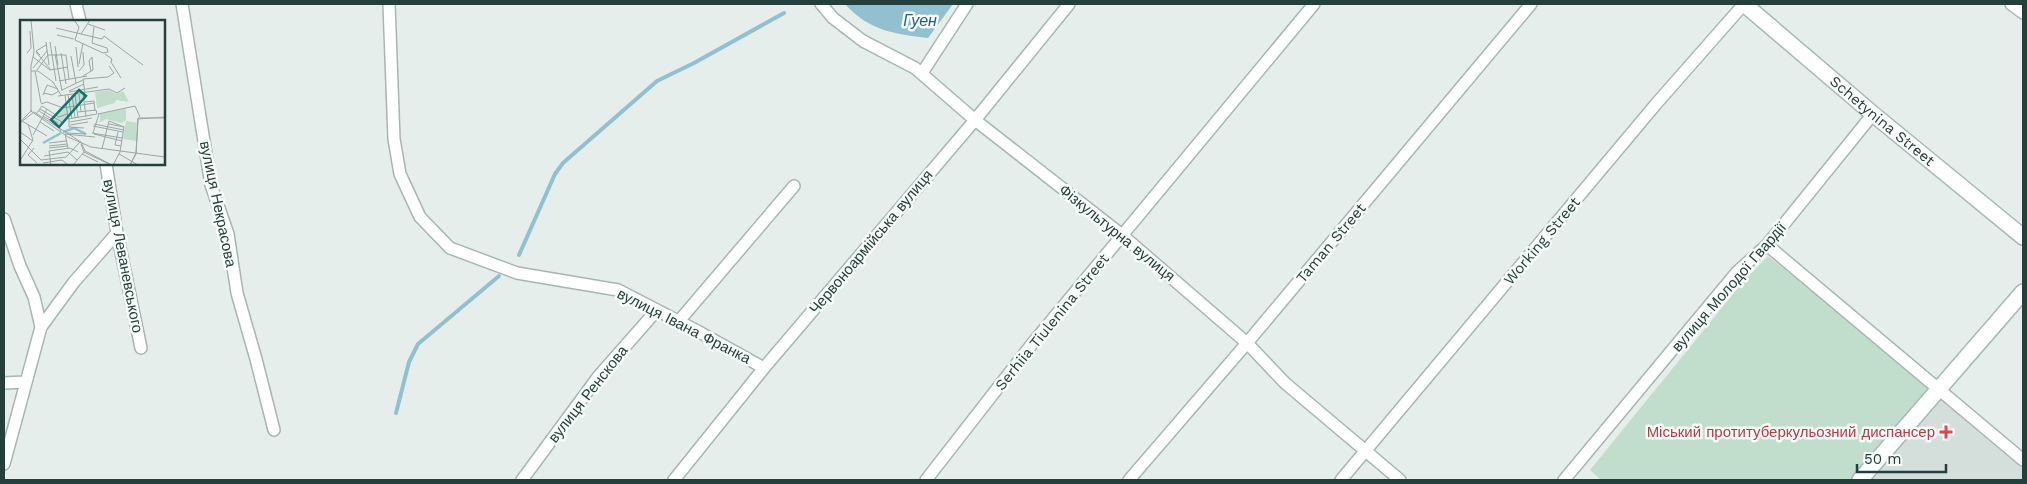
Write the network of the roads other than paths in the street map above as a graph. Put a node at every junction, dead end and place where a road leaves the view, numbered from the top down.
1 (76, 4) edge
2 (182, 4) edge
3 (389, 4) edge
4 (821, 4) edge
5 (967, 4) edge
6 (1069, 4) edge
7 (1314, 4) edge
8 (1531, 4) edge
9 (1744, 4) edge
10 (2011, 4) edge
11 (2023, 13) edge
12 (80, 20) edge
13 (922, 74) junction
14 (1873, 114) junction
15 (975, 120) junction
16 (106, 165) edge
17 (794, 186) dead end
18 (4, 219) edge
19 (117, 233) junction
20 (1122, 235) junction
21 (2023, 237) edge
22 (1767, 245) junction
23 (2023, 292) edge
24 (657, 310) junction
25 (679, 321) junction
26 (41, 327) junction
27 (1247, 343) junction
28 (141, 348) dead end
29 (764, 368) junction
30 (25, 382) junction
31 (4, 383) edge
32 (1938, 388) junction
33 (274, 430) dead end
34 (1365, 452) junction
35 (2023, 460) edge
36 (4, 464) edge
37 (522, 480) edge
38 (674, 480) edge
39 (926, 480) edge
40 (1129, 480) edge
41 (1341, 480) edge
42 (1400, 480) edge
43 (1564, 480) edge
44 (1860, 480) edge

1 - 12 street
2 - 33 street, вулиця Некрасова
3 - 24 street, вулиця Івана Франка
4 - 13 street, Фізкультурна вулиця
5 - 13 street
6 - 15 street, Червоноармійська вулиця
7 - 20 street, Serhiia Tiulenina Street
8 - 27 street, Taman Street
9 - 14 street, Schetynina Street
9 - 34 street, Working Street
10 - 11 street
13 - 15 street, Фізкультурна вулиця
14 - 21 street, Schetynina Street
14 - 22 street, вулиця Молодої Гвардії
15 - 20 street, Фізкультурна вулиця
15 - 29 street, Червоноармійська вулиця
16 - 19 street, вулиця Леваневського
17 - 25 street
18 - 26 street
19 - 26 street
19 - 28 street, вулиця Леваневського
20 - 27 street, Фізкультурна вулиця
20 - 39 street, Serhiia Tiulenina Street
22 - 32 street
22 - 43 street, вулиця Молодої Гвардії
23 - 32 street
24 - 25 street, вулиця Івана Франка
24 - 37 street, вулиця Ренскова
25 - 29 street, вулиця Івана Франка
26 - 30 street
27 - 34 street, Фізкультурна вулиця
27 - 40 street, Taman Street
29 - 38 street, Червоноармійська вулиця
30 - 31 street
30 - 36 street
32 - 35 street
32 - 44 street
34 - 41 street, Working Street
34 - 42 street, Фізкультурна вулиця

